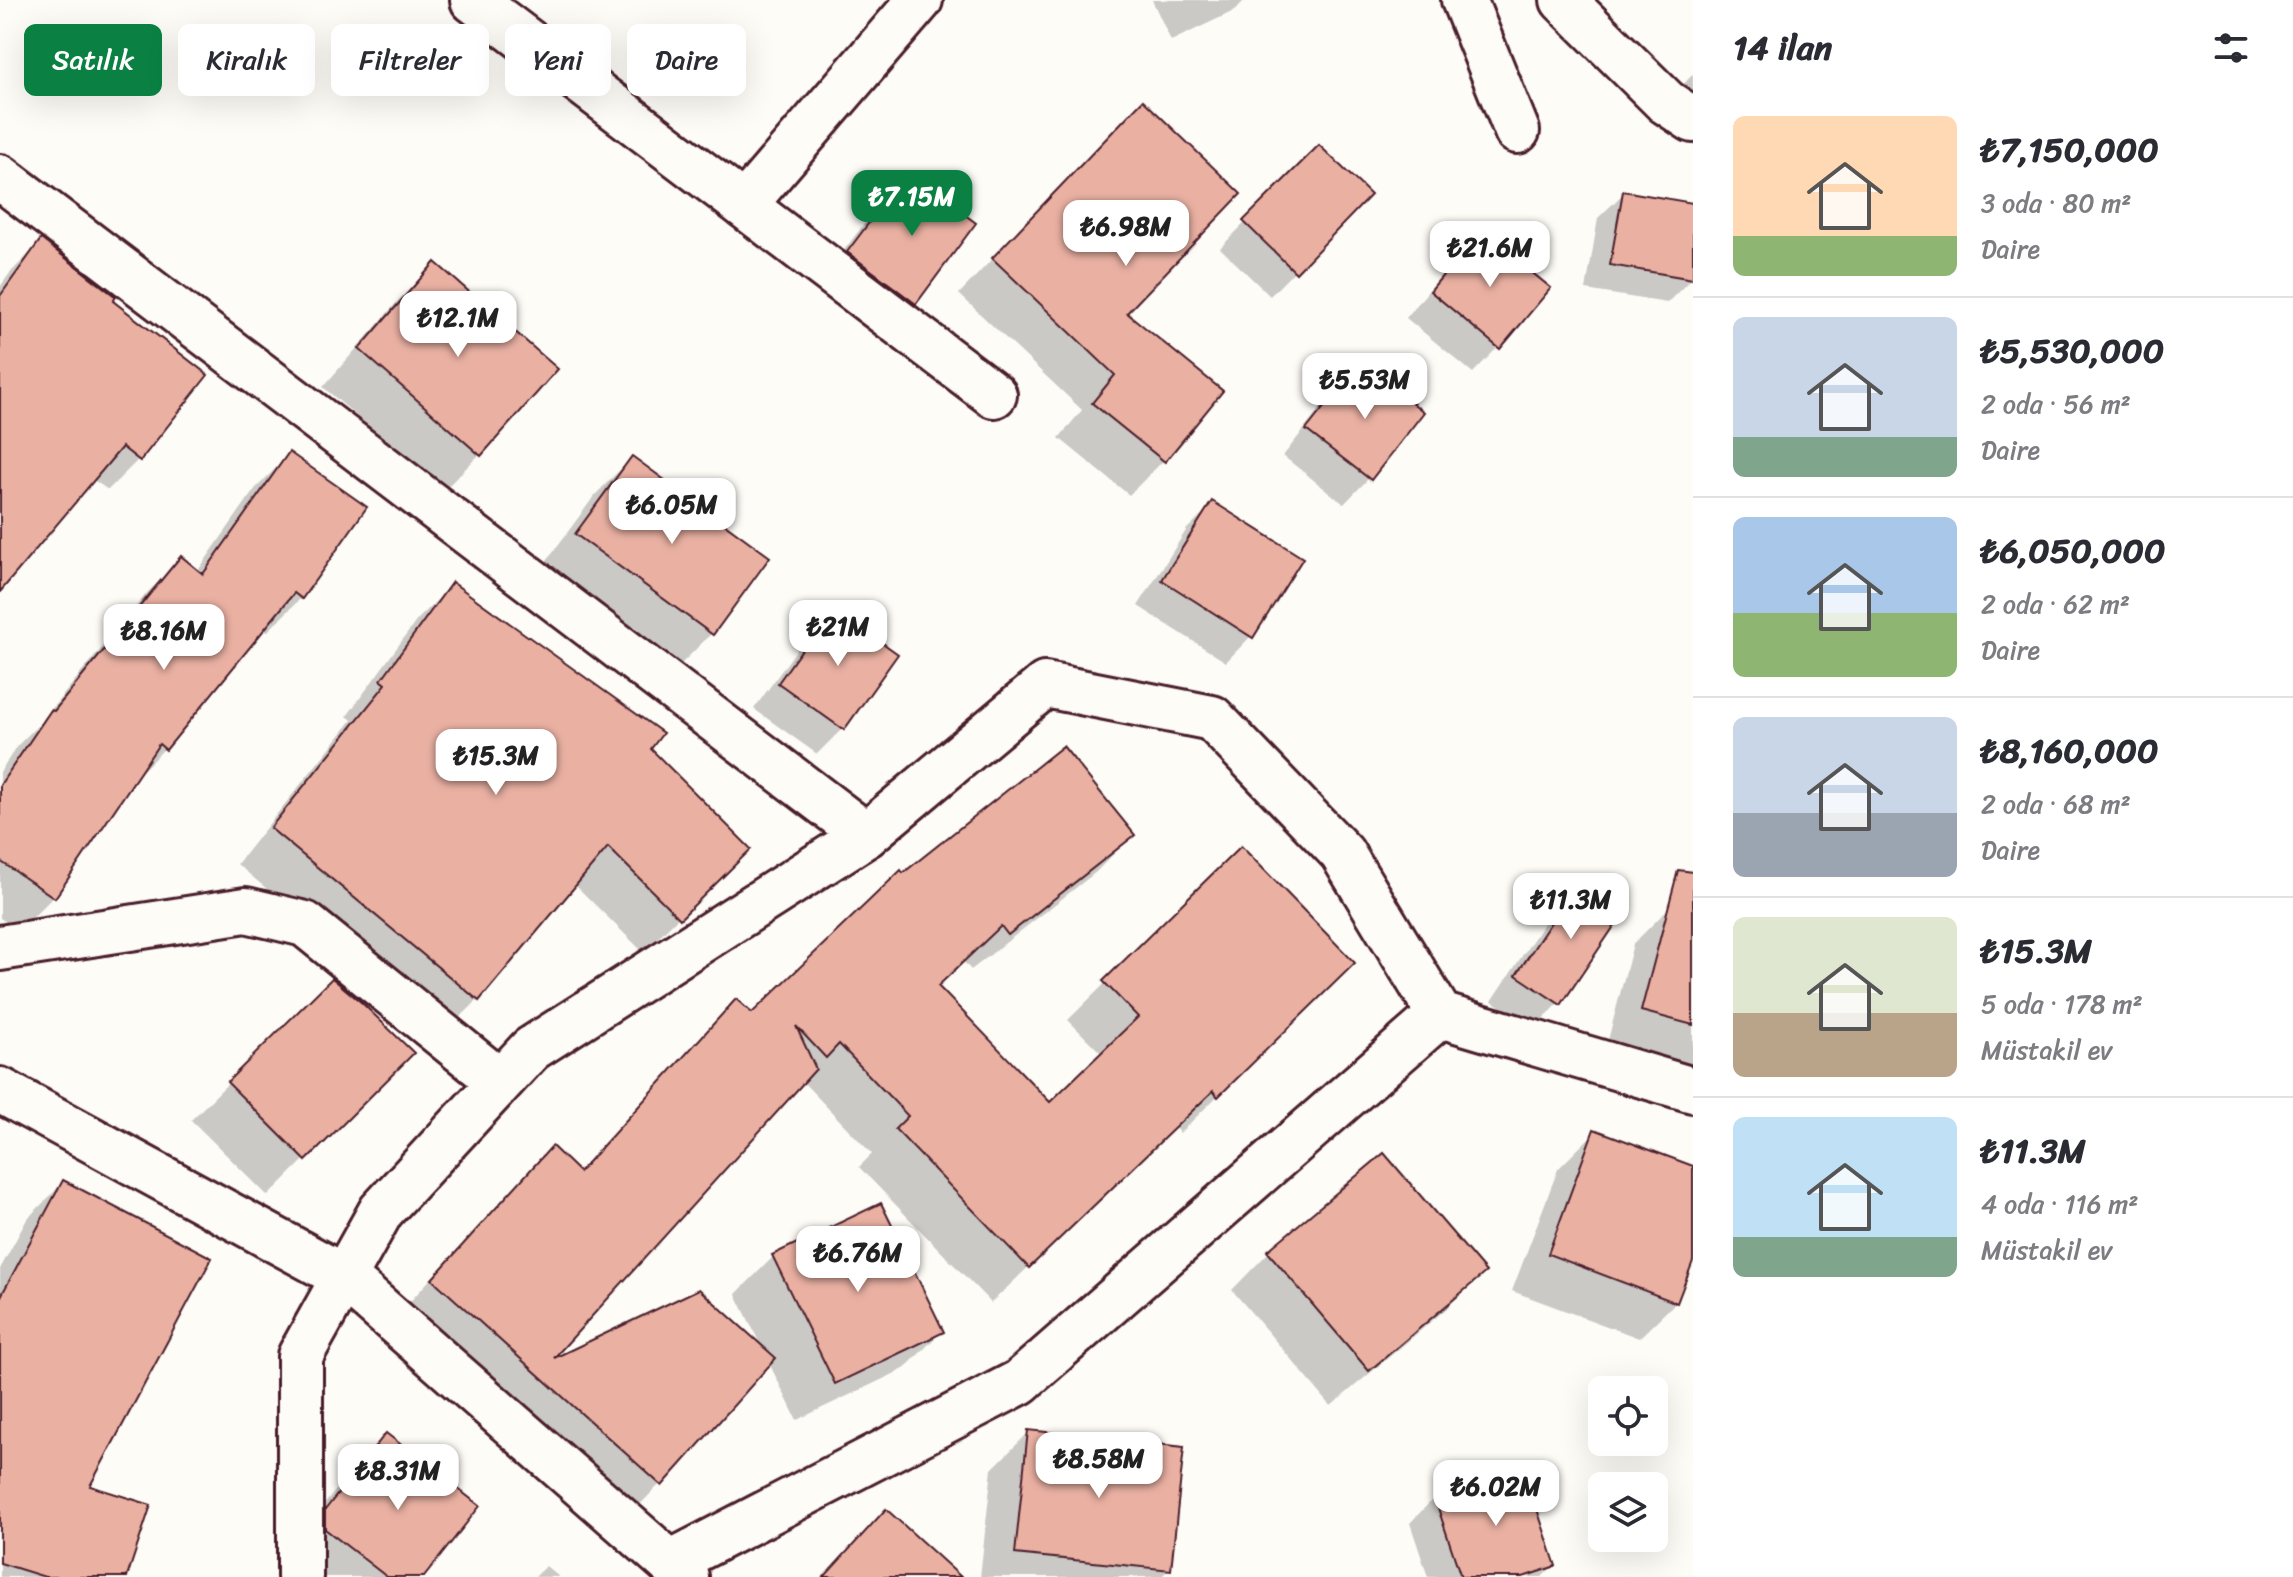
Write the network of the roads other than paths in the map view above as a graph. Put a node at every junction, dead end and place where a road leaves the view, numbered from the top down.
1 (473, 0) edge
2 (920, 0) edge
3 (1464, 0) edge
4 (1563, 0) edge
5 (1693, 120) edge
6 (1517, 131) dead end
7 (0, 177) edge
8 (744, 205) junction
9 (994, 395) dead end
10 (866, 835) junction
11 (0, 948) edge
12 (1440, 1015) junction
13 (499, 1081) junction
14 (0, 1090) edge
15 (1693, 1090) edge
16 (344, 1277) junction
17 (678, 1570) edge
18 (300, 1577) edge

1 - 8 street
2 - 8 street
3 - 6 street
4 - 5 street
7 - 10 street
8 - 9 street
10 - 12 street
10 - 13 street
11 - 13 street
12 - 15 street
12 - 17 street
13 - 16 street
14 - 16 street
16 - 17 street
16 - 18 street

